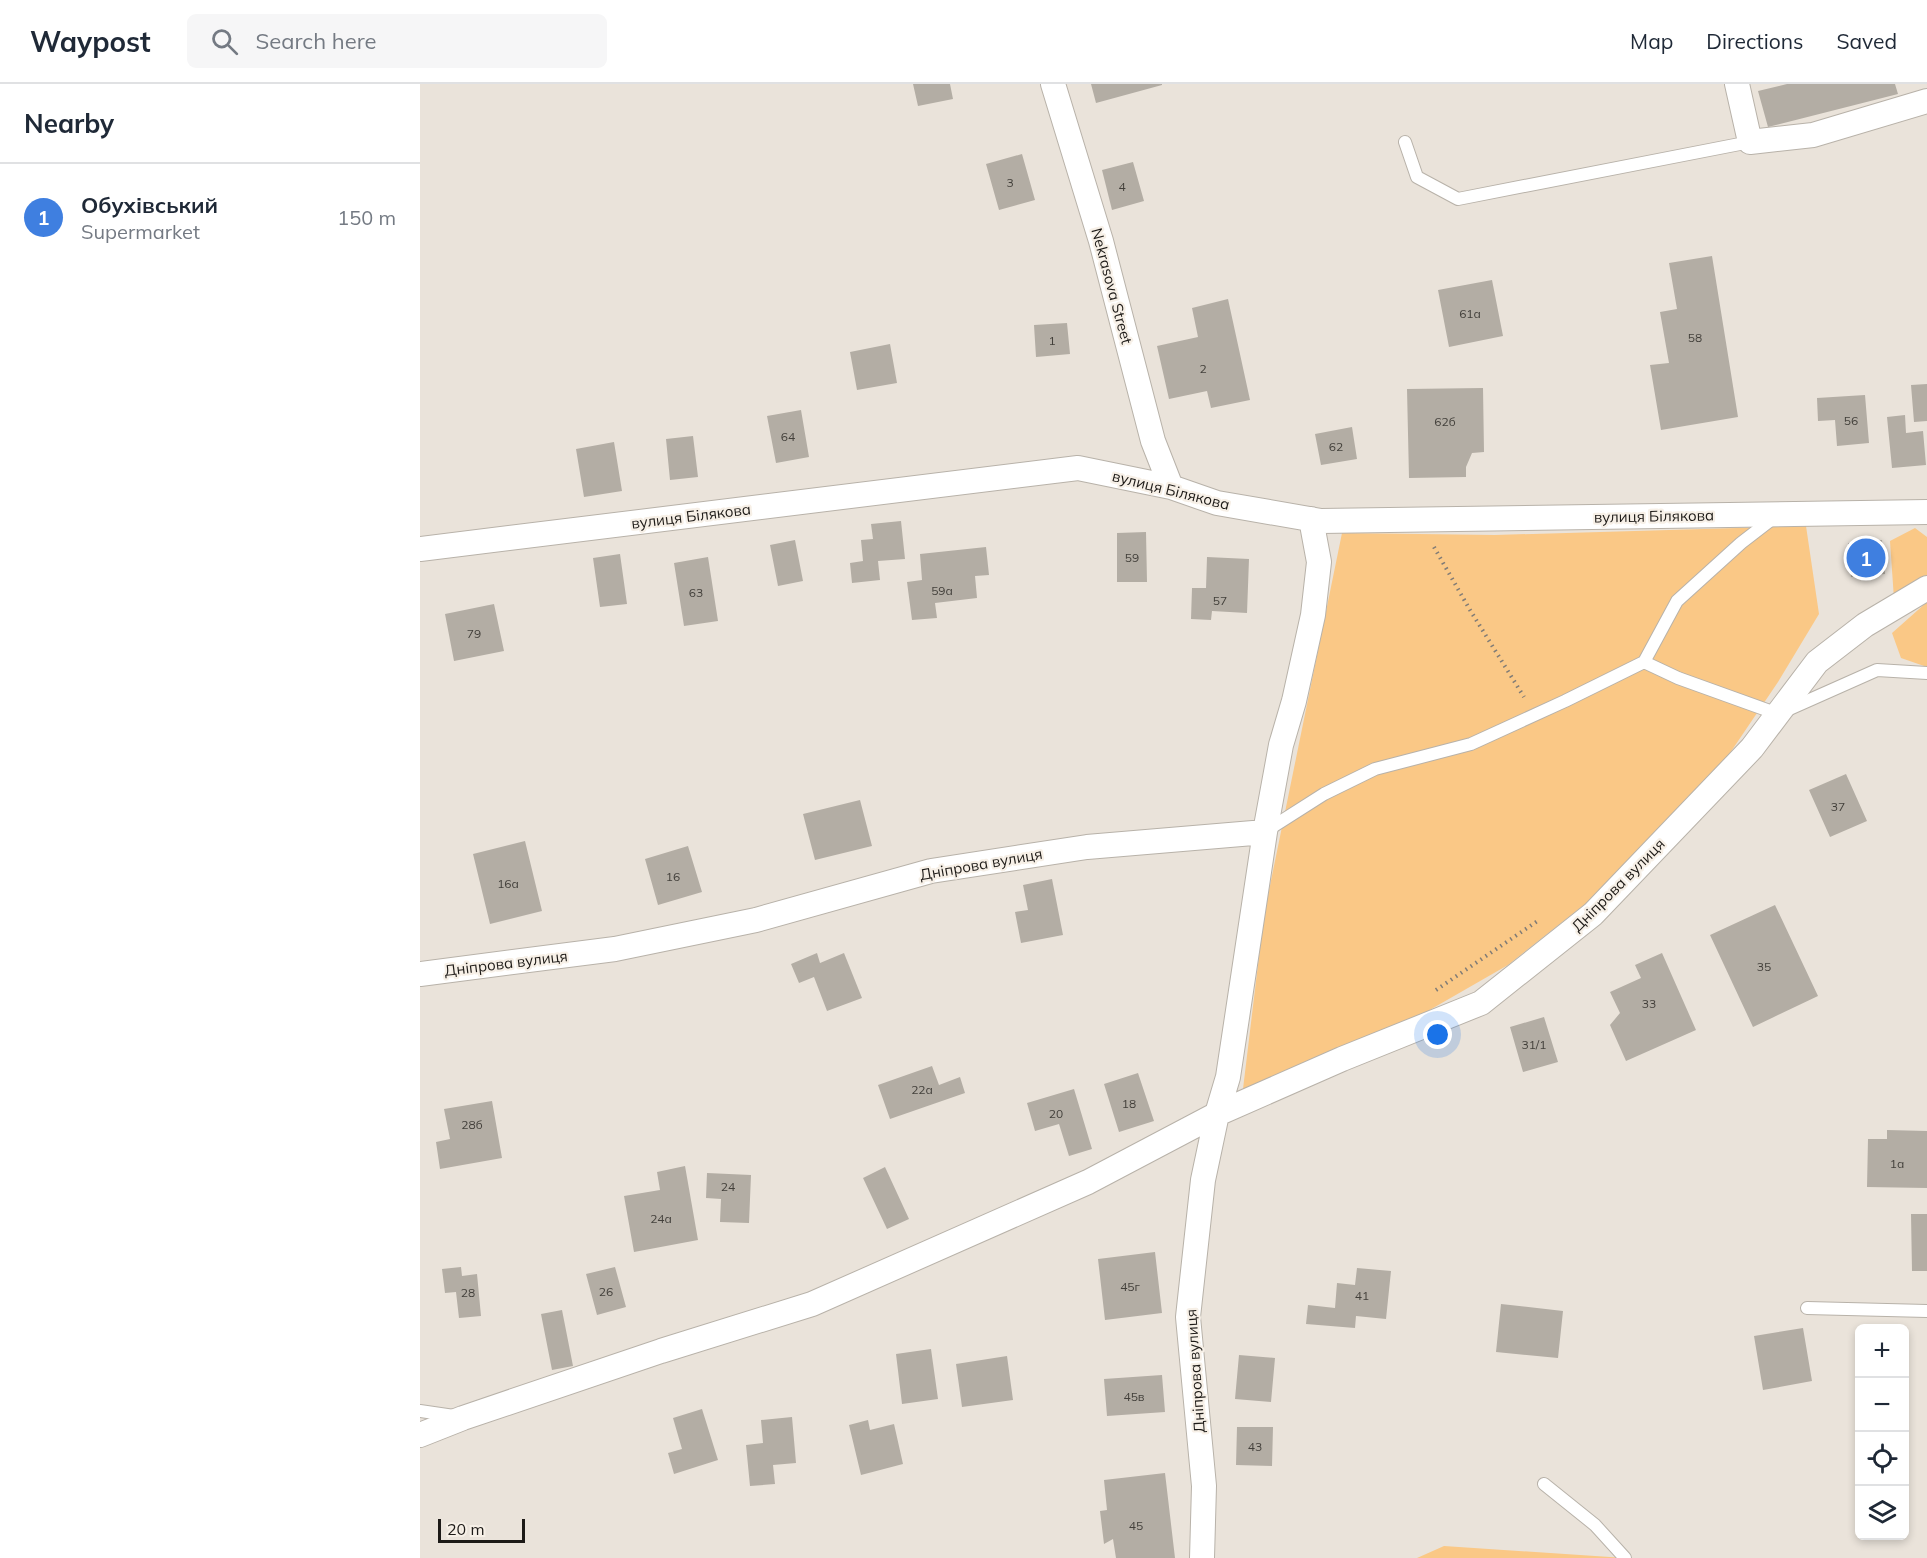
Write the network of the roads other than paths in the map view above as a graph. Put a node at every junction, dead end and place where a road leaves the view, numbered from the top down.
1 (1053, 84) edge
2 (1737, 84) edge
3 (1927, 101) edge
4 (1405, 142) dead end
5 (1750, 142) junction
6 (1171, 487) junction
7 (1927, 512) edge
8 (1779, 514) junction
9 (1311, 519) junction
10 (420, 549) edge
11 (1927, 588) edge
12 (1644, 662) junction
13 (1927, 673) edge
14 (1778, 714) junction
15 (1265, 832) junction
16 (420, 974) edge
17 (1217, 1114) junction
18 (1807, 1308) dead end
19 (1927, 1311) edge
20 (420, 1411) edge
21 (464, 1418) junction
22 (420, 1435) edge
23 (1544, 1484) dead end
24 (1202, 1558) edge
25 (1625, 1558) edge

1 - 6 street, Nekrasova Street
2 - 5 street
3 - 5 street
4 - 5 lane
6 - 9 street, вулиця Білякова
6 - 10 street, вулиця Білякова
7 - 8 street, вулиця Білякова
8 - 9 street, вулиця Білякова
8 - 12 lane
9 - 15 street
11 - 14 street, Дніпрова вулиця
12 - 14 lane
12 - 15 lane
13 - 14 lane
14 - 17 street, Дніпрова вулиця
15 - 16 street, Дніпрова вулиця
15 - 17 street, Дніпрова вулиця
17 - 21 street, Дніпрова вулиця
17 - 24 street, Дніпрова вулиця
18 - 19 lane
20 - 21 lane
21 - 22 street, Дніпрова вулиця
23 - 25 lane

